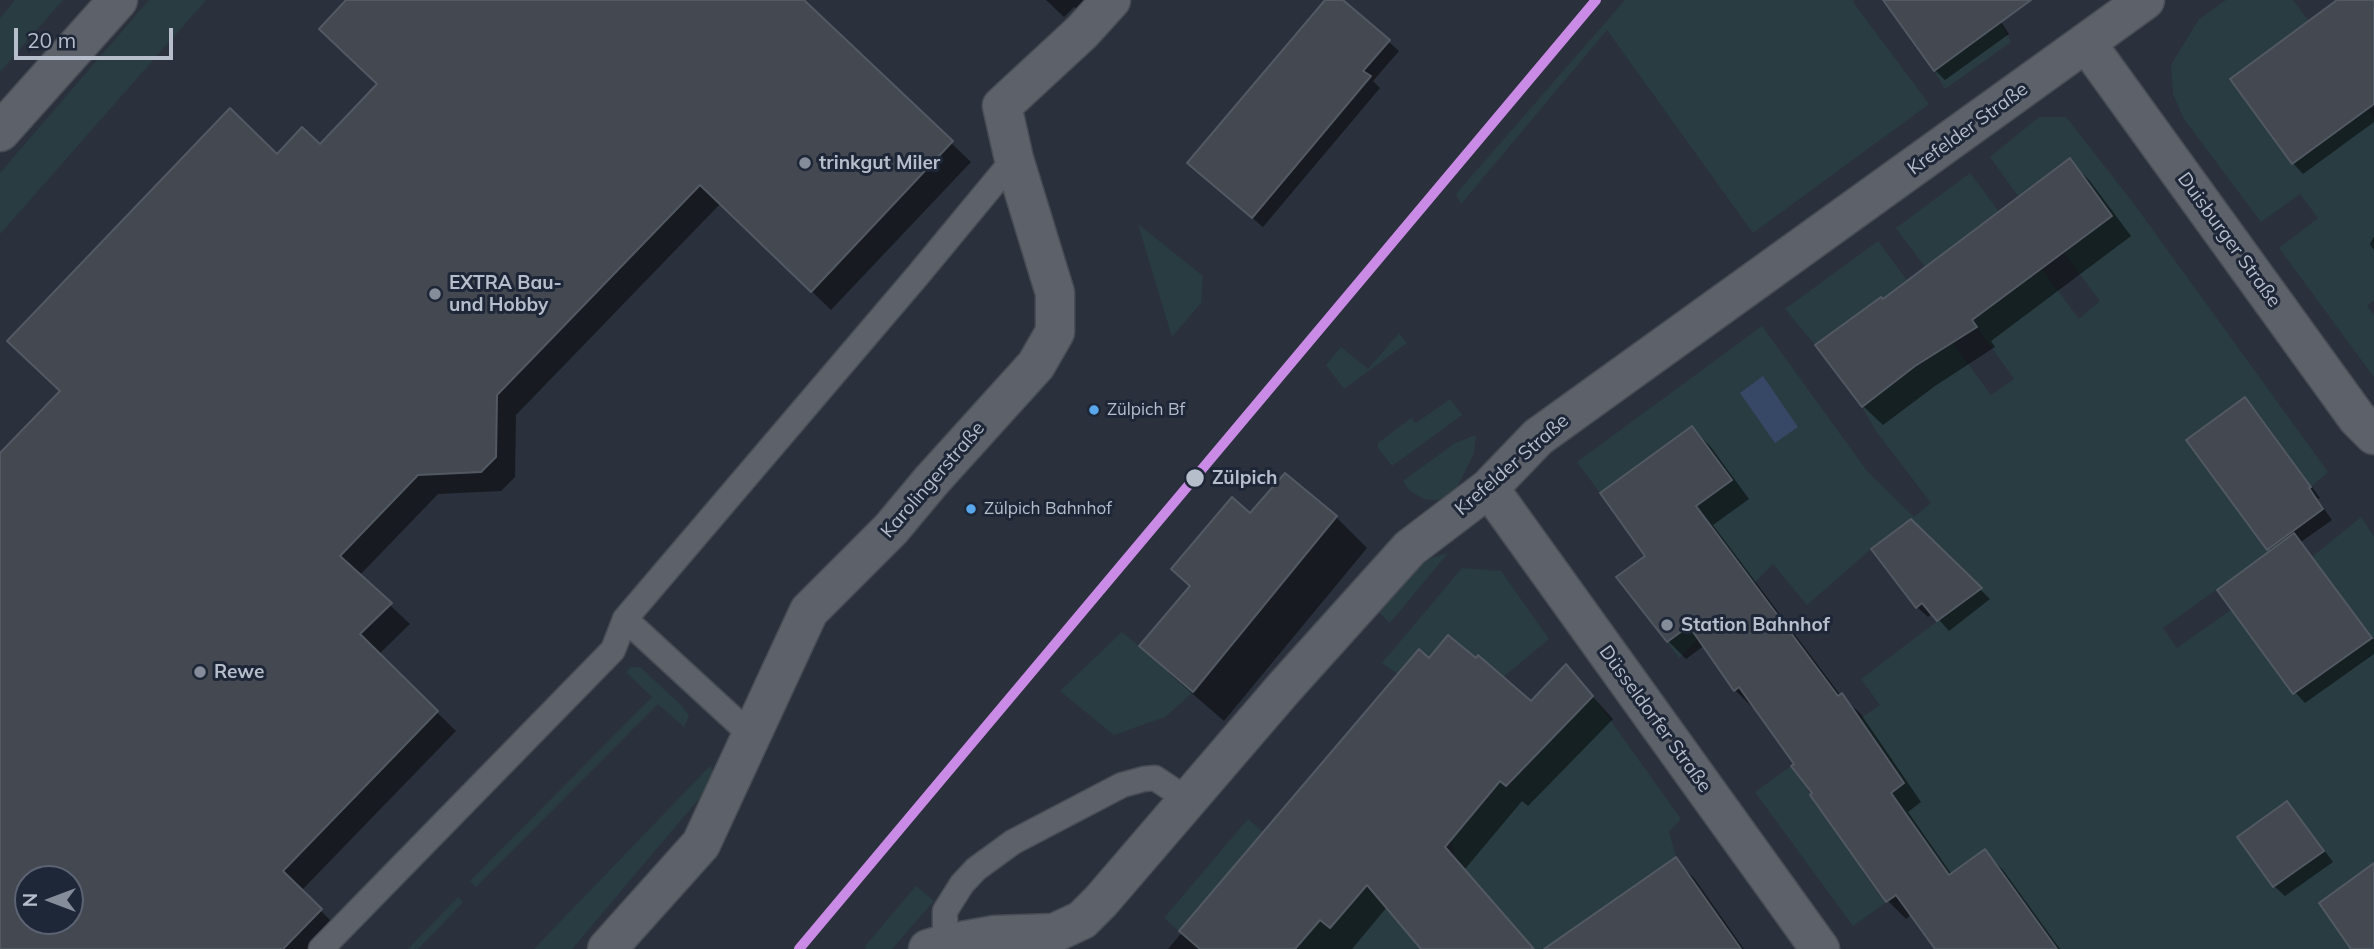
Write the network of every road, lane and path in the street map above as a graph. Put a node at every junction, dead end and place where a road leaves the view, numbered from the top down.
1 (118, 0) edge
2 (1111, 0) edge
3 (2145, 0) edge
4 (2087, 44) junction
5 (0, 132) edge
6 (1014, 159) junction
7 (2374, 435) edge
8 (1489, 488) junction
9 (625, 619) junction
10 (751, 735) junction
11 (1188, 800) junction
12 (936, 946) edge
13 (321, 949) edge
14 (607, 949) edge
15 (1821, 949) edge

1 - 5 street
2 - 6 street, Karolingerstraße
3 - 4 street, Krefelder Straße
4 - 7 street, Duisburger Straße
4 - 8 street, Krefelder Straße
6 - 9 lane
6 - 10 street, Karolingerstraße
8 - 11 street, Krefelder Straße
8 - 15 street, Düsseldorfer Straße
9 - 10 lane
9 - 13 lane
10 - 14 street, Karolingerstraße
11 - 12 street, Krefelder Straße
11 - 12 lane

